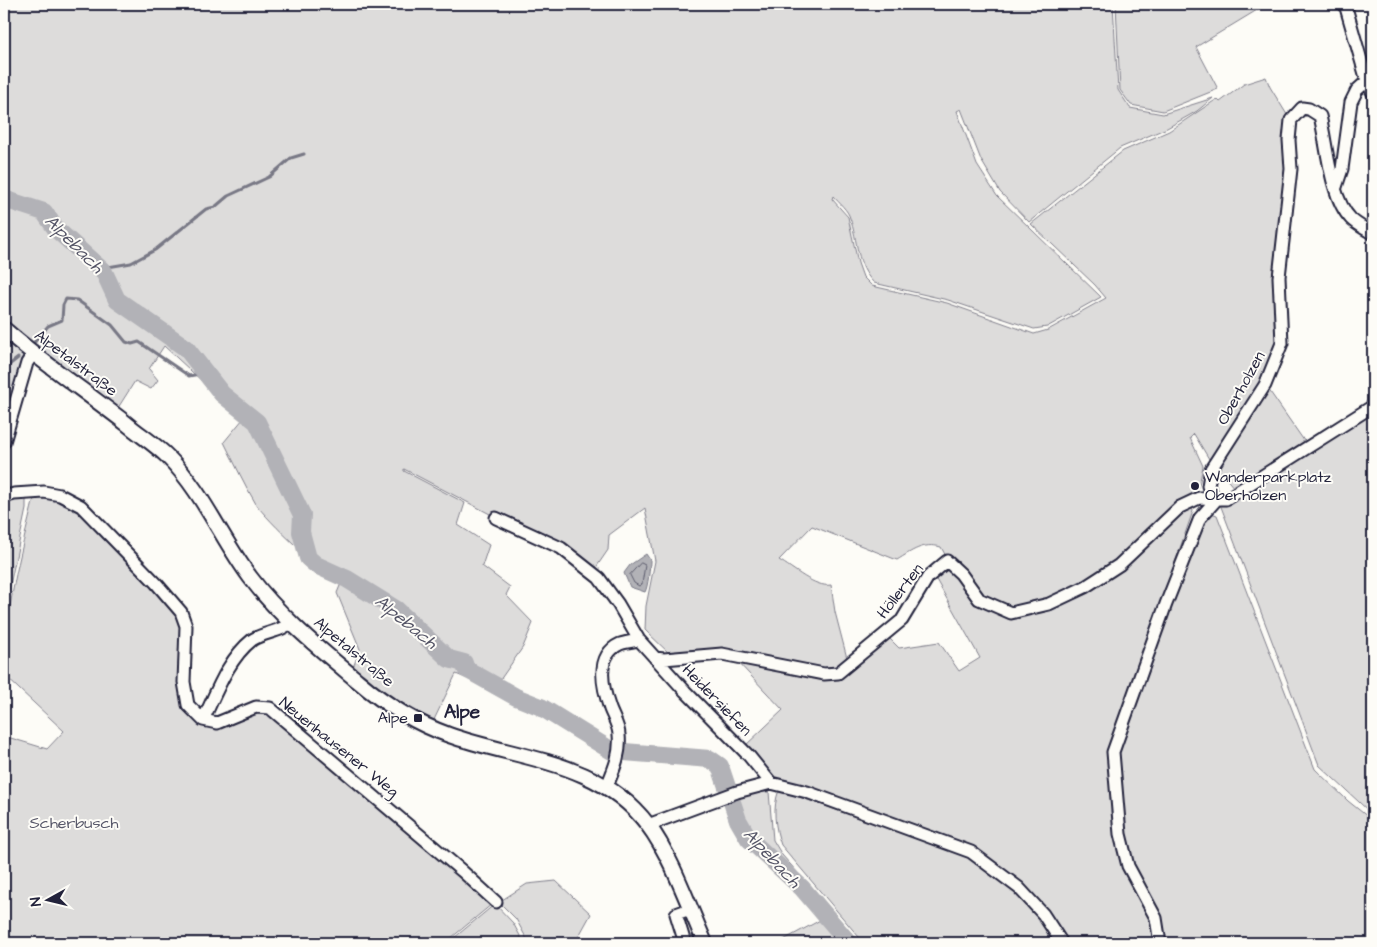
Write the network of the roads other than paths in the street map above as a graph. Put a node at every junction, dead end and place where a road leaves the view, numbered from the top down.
1 (1345, 4) edge
2 (1367, 80) junction
3 (1373, 93) edge
4 (1336, 186) junction
5 (1373, 234) edge
6 (4, 329) edge
7 (33, 354) junction
8 (1373, 406) edge
9 (4, 442) edge
10 (4, 497) edge
11 (1216, 500) junction
12 (496, 518) dead end
13 (291, 622) junction
14 (639, 640) junction
15 (655, 658) junction
16 (203, 720) junction
17 (771, 783) junction
18 (607, 786) junction
19 (648, 825) junction
20 (496, 902) dead end
21 (690, 909) junction
22 (685, 943) edge
23 (705, 943) edge
24 (1062, 943) edge
25 (1160, 943) edge

1 - 2 street
2 - 3 street
2 - 4 street
4 - 5 street, Oberholzen
4 - 11 street, Oberholzen
6 - 7 main road, Alpetalstraße
7 - 9 street
7 - 13 main road, Alpetalstraße
8 - 11 street
10 - 16 street
11 - 15 street, Höllerten
11 - 25 street
12 - 14 street, Heidersiefen
13 - 16 street
13 - 18 main road, Alpetalstraße
14 - 15 street, Heidersiefen
14 - 18 street
15 - 17 street, Heidersiefen
16 - 20 street, Neuenhausener Weg
17 - 19 street
17 - 24 street
18 - 19 main road, Alpetalstraße
19 - 21 main road, Alpetalstraße
21 - 22 street
21 - 23 main road, Alpetalstraße

